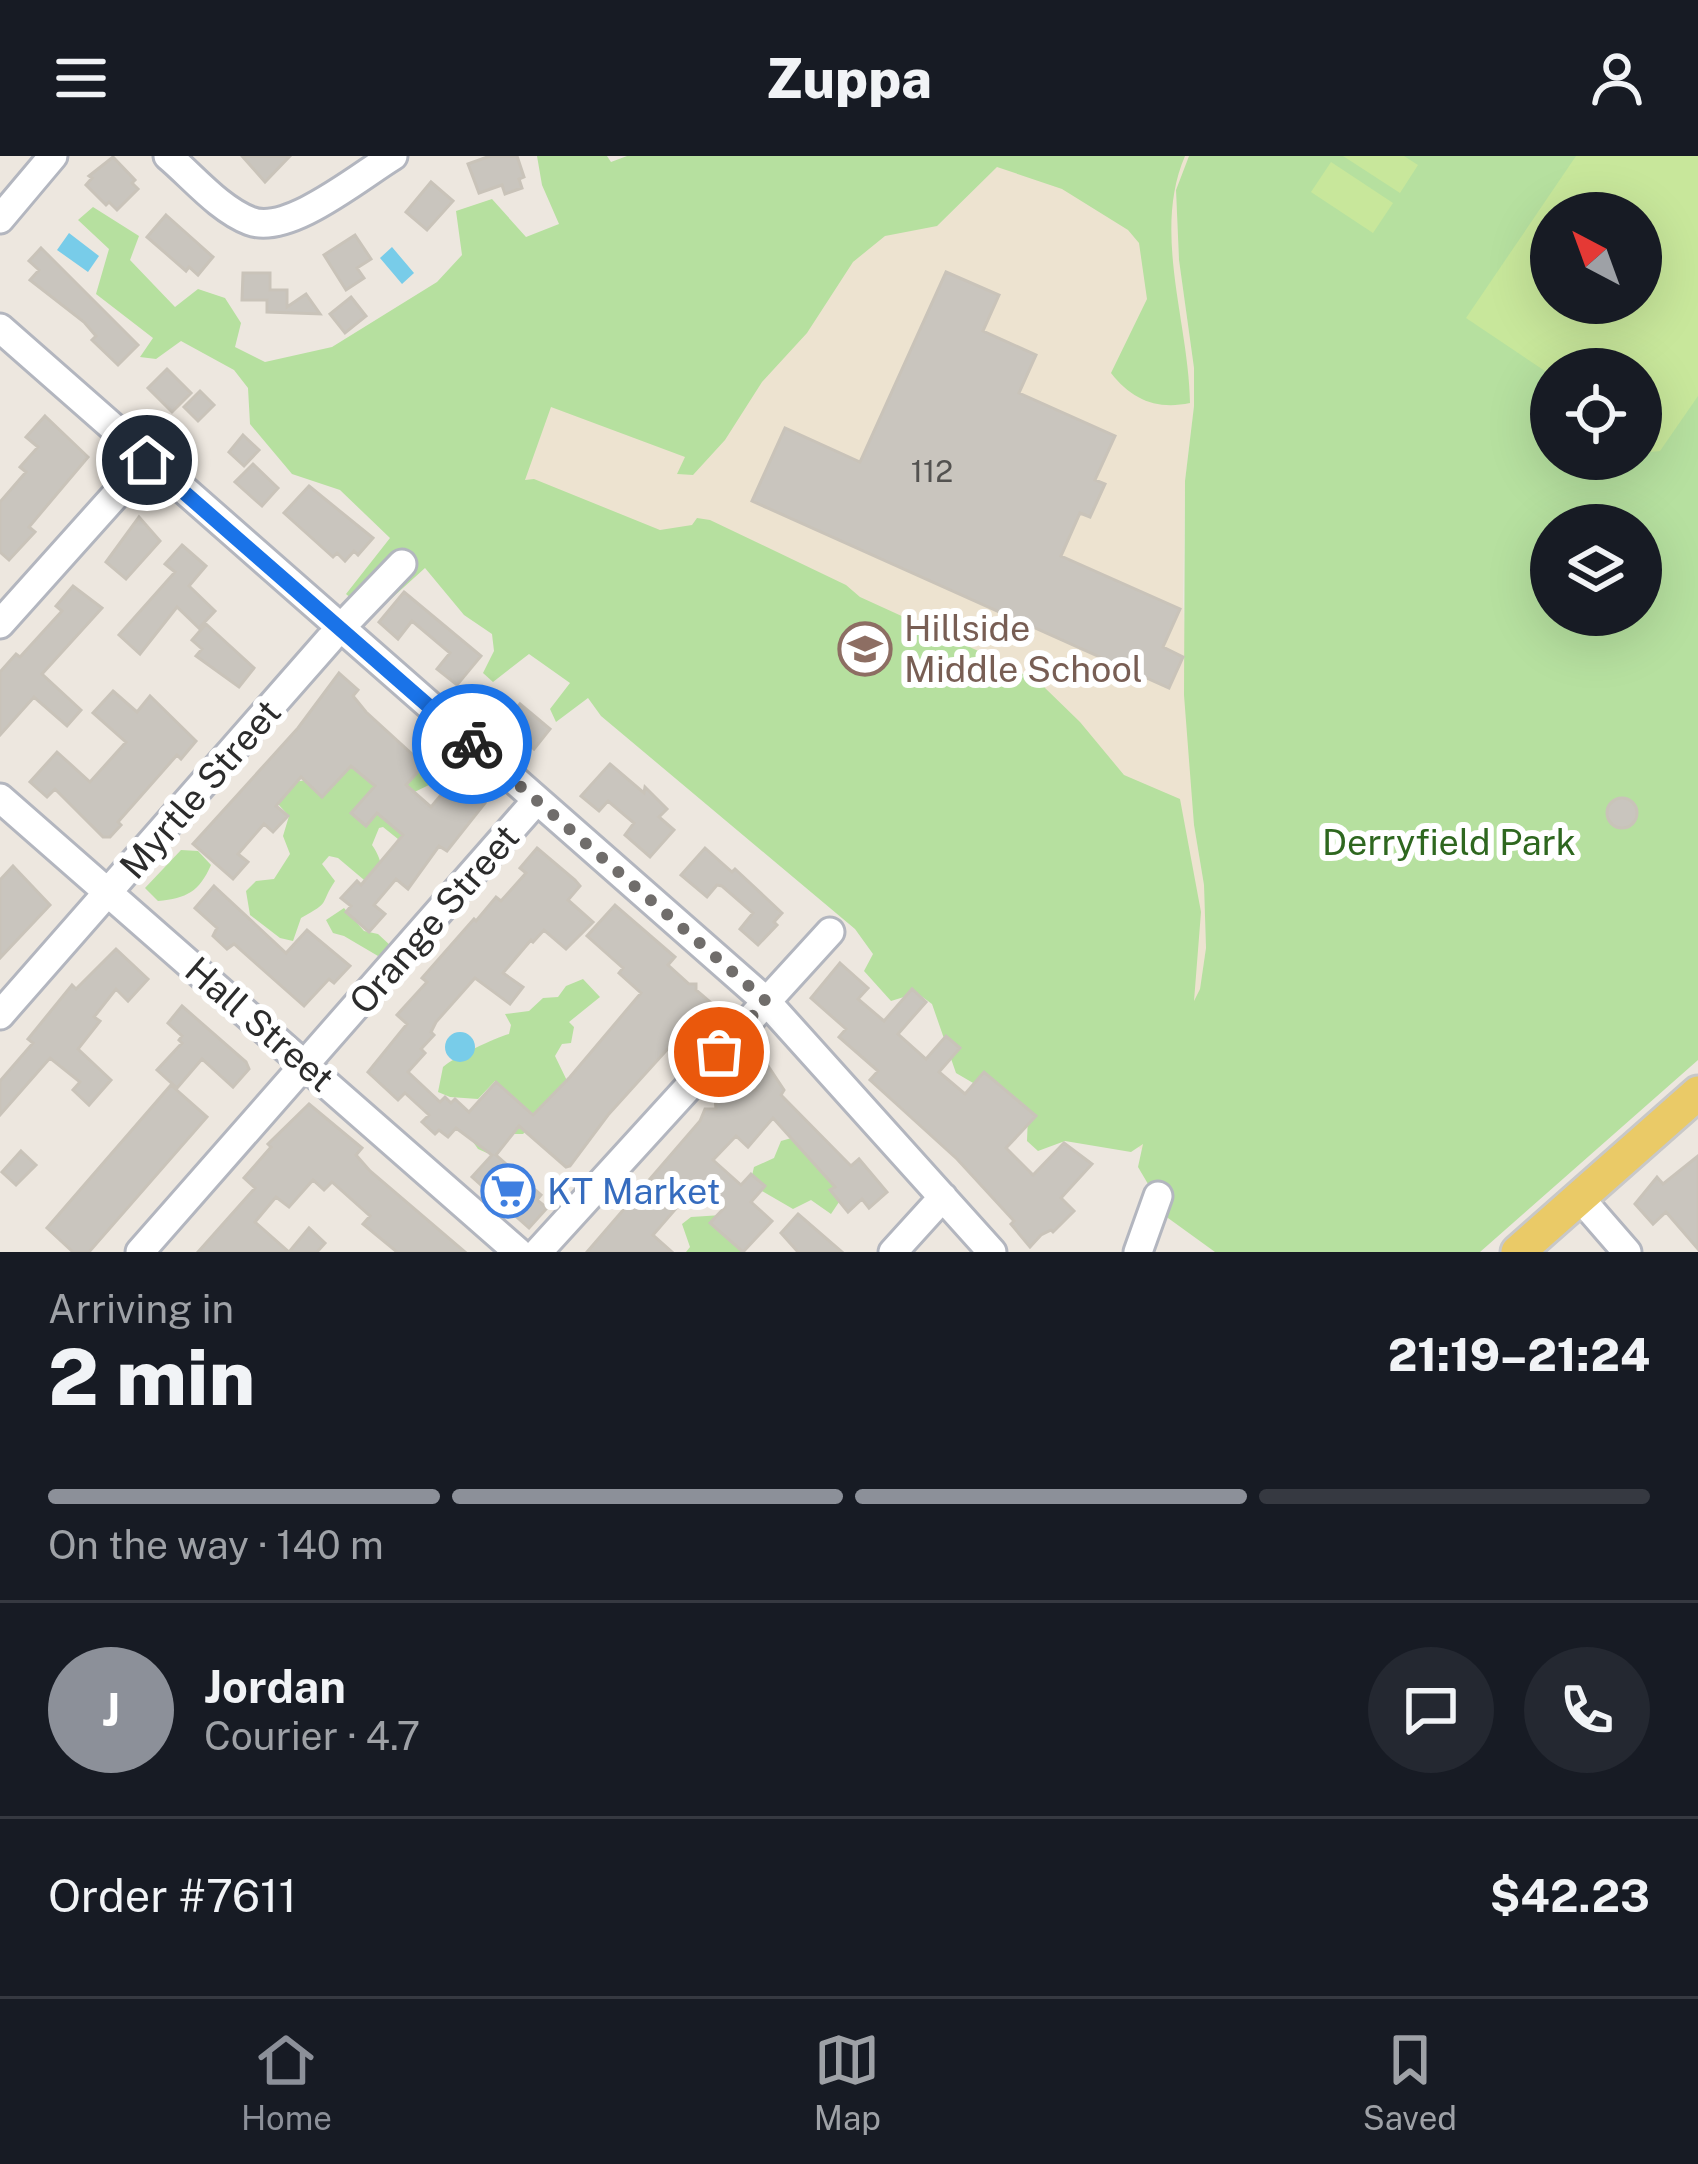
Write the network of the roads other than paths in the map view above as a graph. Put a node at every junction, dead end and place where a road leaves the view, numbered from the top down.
1 (53, 156) edge
2 (168, 156) edge
3 (393, 156) edge
4 (0, 219) edge
5 (0, 328) edge
6 (147, 460) junction
7 (402, 564) dead end
8 (0, 624) edge
9 (341, 629) junction
10 (0, 798) edge
11 (536, 801) junction
12 (109, 893) junction
13 (830, 932) dead end
14 (766, 1001) junction
15 (0, 1016) edge
16 (308, 1064) junction
17 (1698, 1093) edge
18 (1158, 1196) dead end
19 (943, 1197) junction
20 (1580, 1198) junction
21 (140, 1252) edge
22 (518, 1252) edge
23 (538, 1252) edge
24 (893, 1252) edge
25 (992, 1252) edge
26 (1138, 1252) edge
27 (1518, 1252) edge
28 (1628, 1252) edge

1 - 4 street
2 - 3 street
5 - 6 street
6 - 8 street
6 - 9 street
7 - 9 street, Myrtle Street
9 - 11 street
9 - 12 street, Myrtle Street
10 - 12 street, Hall Street
11 - 14 street
11 - 16 street, Orange Street
12 - 15 street, Myrtle Street
12 - 16 street, Hall Street
13 - 14 street
14 - 19 street
14 - 23 street
16 - 21 street, Orange Street
16 - 22 street, Hall Street
17 - 20 main road
18 - 26 street
19 - 24 street
19 - 25 street
20 - 27 main road
20 - 28 street

